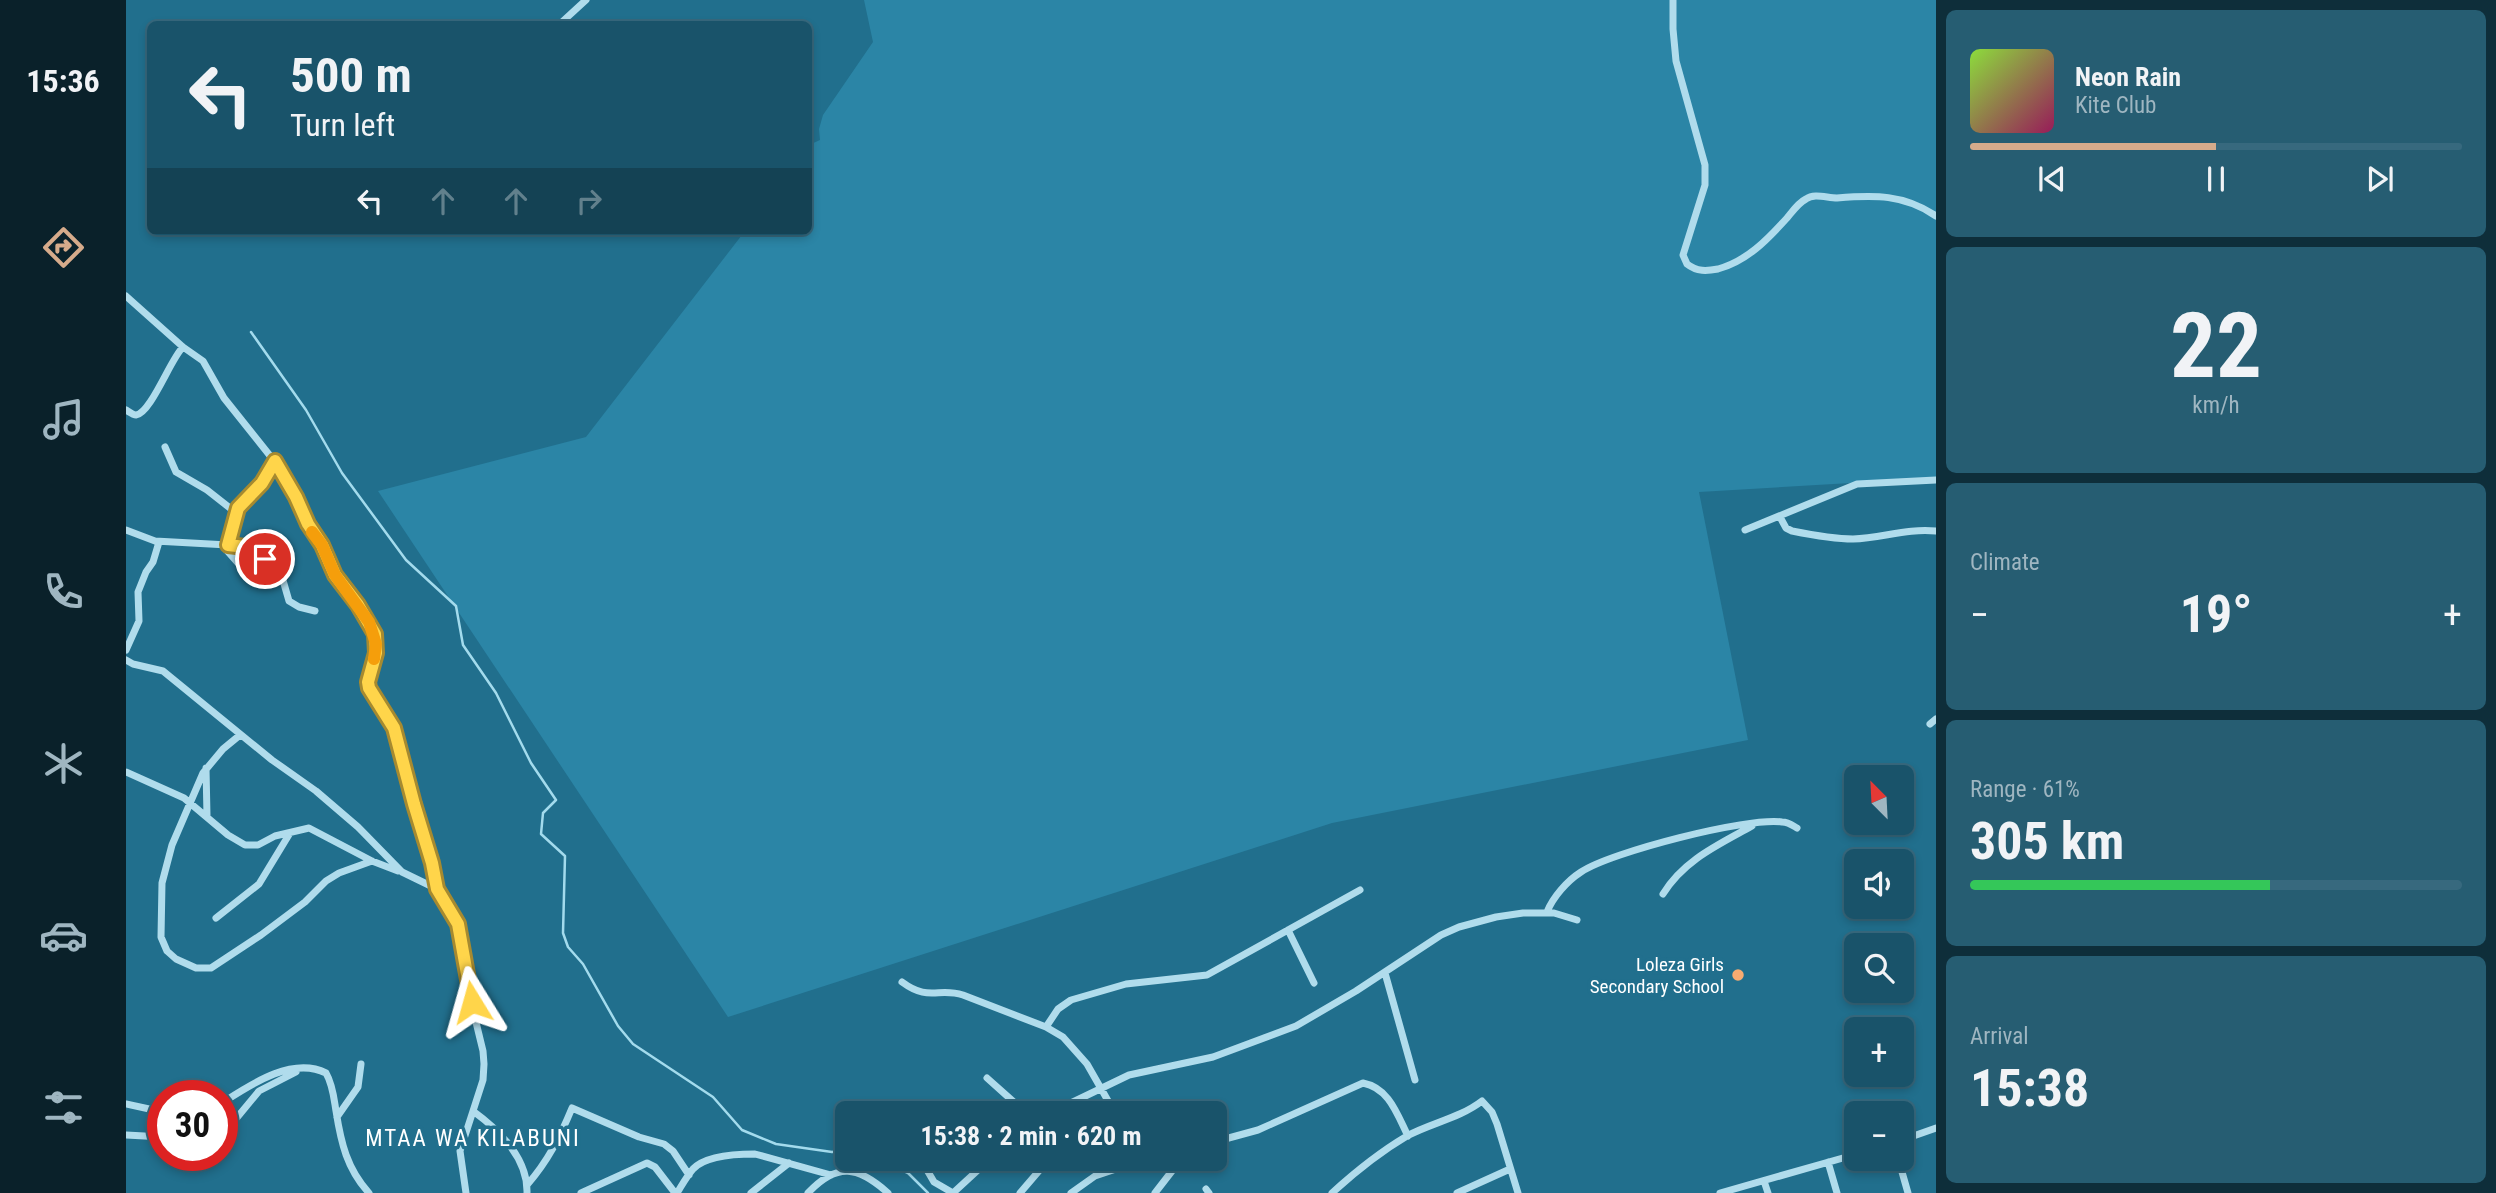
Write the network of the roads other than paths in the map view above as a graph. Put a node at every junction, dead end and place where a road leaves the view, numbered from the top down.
1 (586, 0) edge
2 (1673, 0) edge
3 (563, 21) edge
4 (1936, 216) edge
5 (126, 296) edge
6 (183, 347) junction
7 (126, 410) edge
8 (165, 447) dead end
9 (275, 461) junction
10 (1936, 480) edge
11 (235, 512) junction
12 (1780, 517) junction
13 (126, 530) edge
14 (1745, 530) dead end
15 (1936, 531) edge
16 (159, 542) junction
17 (225, 545) junction
18 (252, 572) dead end
19 (315, 611) dead end
20 (126, 650) edge
21 (126, 660) edge
22 (240, 734) junction
23 (206, 768) junction
24 (126, 772) edge
25 (190, 802) junction
26 (207, 816) junction
27 (1756, 824) junction
28 (1797, 828) dead end
29 (290, 834) junction
30 (372, 861) junction
31 (402, 872) junction
32 (437, 889) junction
33 (1360, 890) dead end
34 (1663, 894) dead end
35 (1547, 912) junction
36 (216, 918) dead end
37 (1577, 920) dead end
38 (1288, 930) junction
39 (1385, 973) junction
40 (902, 982) dead end
41 (1314, 984) dead end
42 (1046, 1027) junction
43 (361, 1064) dead end
44 (303, 1069) junction
45 (987, 1078) dead end
46 (1415, 1080) dead end
47 (1100, 1087) junction
48 (238, 1093) edge
49 (1013, 1101) edge
50 (1073, 1101) edge
51 (1108, 1101) edge
52 (126, 1104) edge
53 (147, 1109) edge
54 (473, 1111) junction
55 (238, 1116) edge
56 (337, 1117) junction
57 (1936, 1128) edge
58 (126, 1135) edge
59 (147, 1136) edge
60 (1408, 1136) junction
61 (1914, 1136) edge
62 (1227, 1138) edge
63 (1844, 1158) edge
64 (1828, 1162) junction
65 (789, 1163) junction
66 (1510, 1169) junction
67 (928, 1171) edge
68 (978, 1171) edge
69 (1039, 1171) edge
70 (1110, 1171) edge
71 (1172, 1171) edge
72 (1902, 1171) edge
73 (689, 1175) junction
74 (831, 1175) junction
75 (1765, 1181) junction
76 (527, 1189) edge
77 (883, 1191) edge
78 (369, 1193) edge
79 (466, 1193) edge
80 (580, 1193) edge
81 (676, 1193) edge
82 (751, 1193) edge
83 (808, 1193) edge
84 (953, 1193) edge
85 (1020, 1193) edge
86 (1071, 1193) edge
87 (1155, 1193) edge
88 (1332, 1193) edge
89 (1457, 1193) edge
90 (1518, 1193) edge
91 (1720, 1193) edge
92 (1768, 1193) edge
93 (1837, 1193) edge
94 (1908, 1193) edge

1 - 3 street
2 - 4 street
5 - 6 street
6 - 7 street
6 - 9 street
8 - 11 street
9 - 11 street
9 - 32 street
10 - 12 street
11 - 17 street
12 - 14 street
12 - 15 street
13 - 16 street
16 - 17 street
16 - 20 street
17 - 18 street
17 - 19 street
21 - 22 street
22 - 23 street
22 - 31 street
23 - 25 street
23 - 26 street
24 - 25 street
25 - 26 street
25 - 30 street
26 - 29 street
27 - 28 street
27 - 34 street
27 - 35 street
29 - 30 street
29 - 36 street
30 - 31 street
31 - 32 street
32 - 54 street
33 - 38 street
35 - 37 street
35 - 39 street
38 - 41 street
38 - 42 street
39 - 46 street
39 - 47 street
40 - 42 street
42 - 47 street
43 - 56 street
44 - 48 street
44 - 55 street
44 - 56 street
45 - 49 street
47 - 50 street
47 - 51 street
52 - 53 street
54 - 76 street
54 - 79 street
56 - 78 street
57 - 61 street
58 - 59 street
60 - 62 street
60 - 66 street
60 - 88 street
63 - 64 street
64 - 75 street
64 - 93 street
65 - 73 street
65 - 74 street
65 - 82 street
66 - 89 street
66 - 90 street
67 - 84 street
68 - 84 street
69 - 85 street
70 - 86 street
71 - 87 street
72 - 94 street
73 - 76 street
73 - 81 street
74 - 77 street
74 - 83 street
75 - 91 street
75 - 92 street
80 - 81 street

